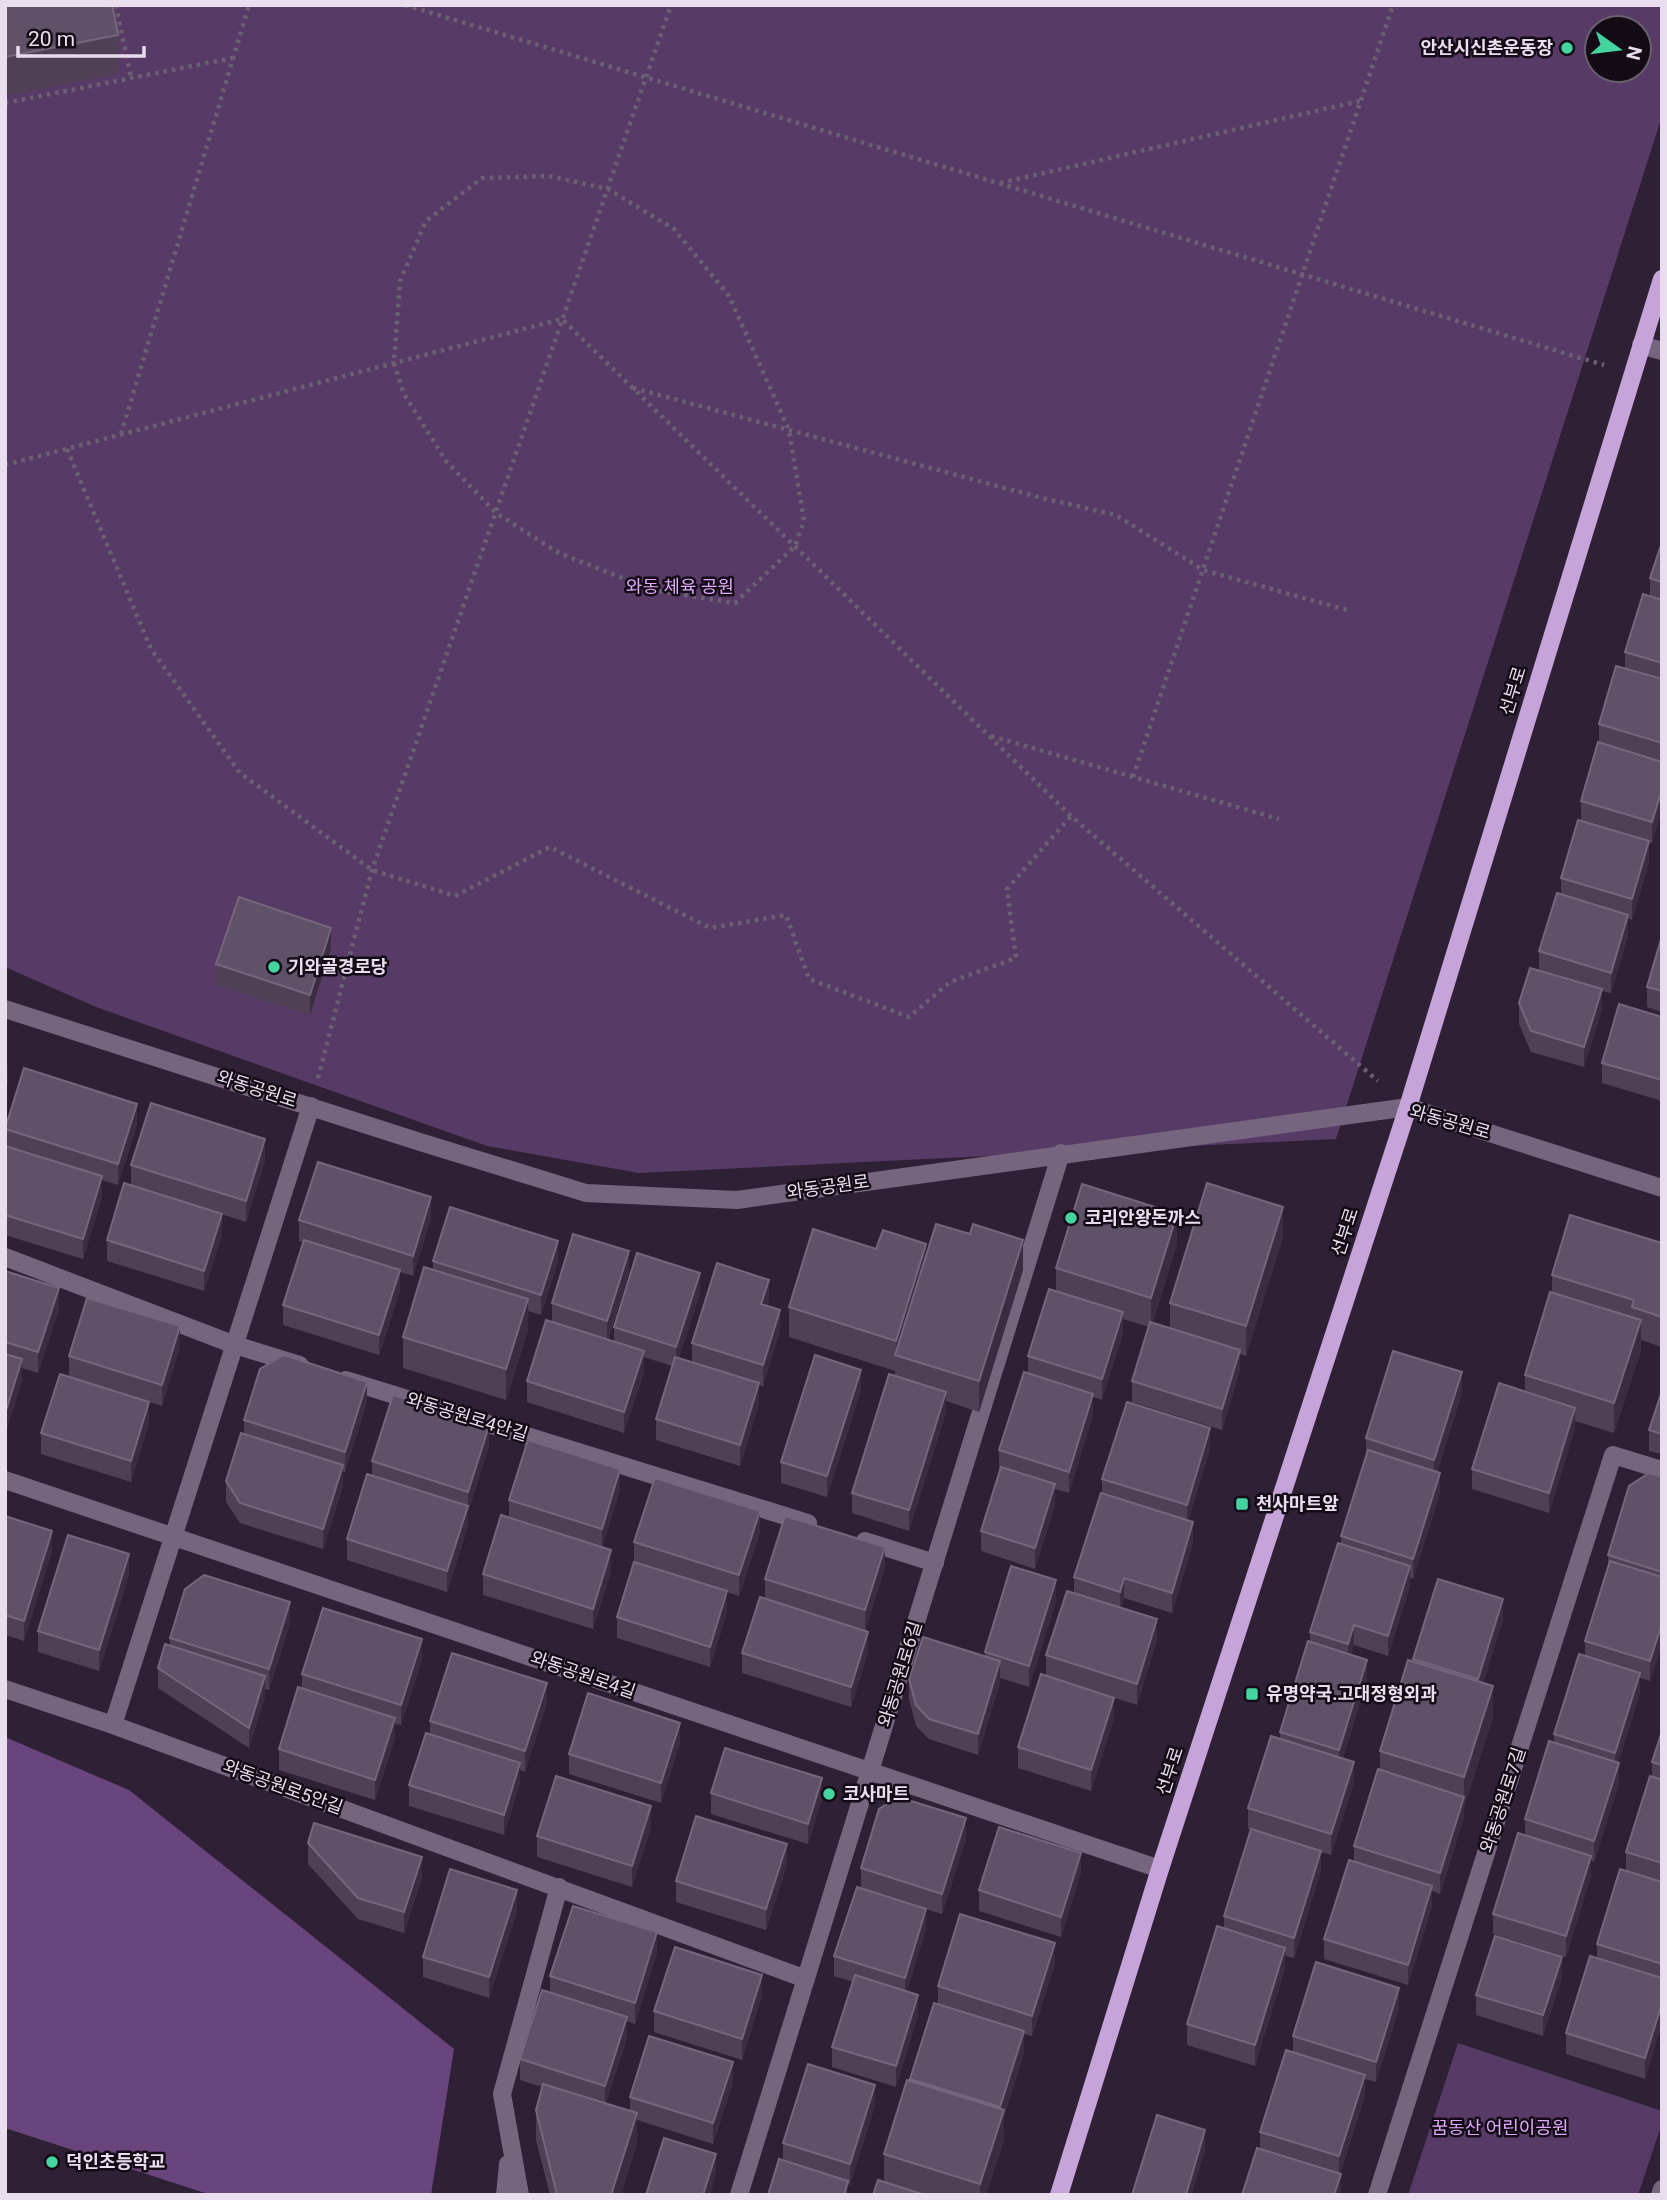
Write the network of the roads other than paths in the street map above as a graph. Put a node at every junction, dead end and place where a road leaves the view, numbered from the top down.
1 (1662, 279) edge
2 (1641, 345) junction
3 (1662, 351) edge
4 (5, 1009) edge
5 (311, 1107) junction
6 (1408, 1107) junction
7 (1061, 1153) junction
8 (1662, 1188) edge
9 (5, 1257) edge
10 (235, 1345) junction
11 (1662, 1470) edge
12 (5, 1480) edge
13 (173, 1536) junction
14 (935, 1563) junction
15 (5, 1689) edge
16 (113, 1725) junction
17 (870, 1771) junction
18 (1160, 1869) junction
19 (559, 1887) junction
20 (806, 1979) junction
21 (510, 2140) junction
22 (1662, 2189) edge
23 (505, 2195) edge
24 (520, 2195) edge
25 (739, 2195) edge
26 (1059, 2195) edge
27 (1377, 2195) edge
28 (1660, 2195) edge

1 - 2 main road, 선부로
2 - 3 street
2 - 6 main road, 선부로
4 - 5 street, 와동공원로
5 - 7 street, 와동공원로
5 - 10 street
6 - 7 street, 와동공원로
6 - 8 street, 와동공원로
6 - 18 main road, 선부로
7 - 14 street, 와동공원로6길
9 - 10 street, 와동공원로4안길
10 - 13 street
10 - 14 street, 와동공원로4안길
11 - 27 street, 와동공원로7길
12 - 13 street, 와동공원로4길
13 - 16 street
13 - 17 street, 와동공원로4길
14 - 17 street, 와동공원로6길
15 - 16 street, 와동공원로5안길
16 - 19 street, 와동공원로5안길
17 - 18 street, 와동공원로4길
17 - 20 street, 와동공원로6길
18 - 26 main road, 선부로
19 - 20 street, 와동공원로5안길
19 - 21 street
20 - 25 street, 와동공원로6길
21 - 23 street
21 - 24 street
22 - 28 street

